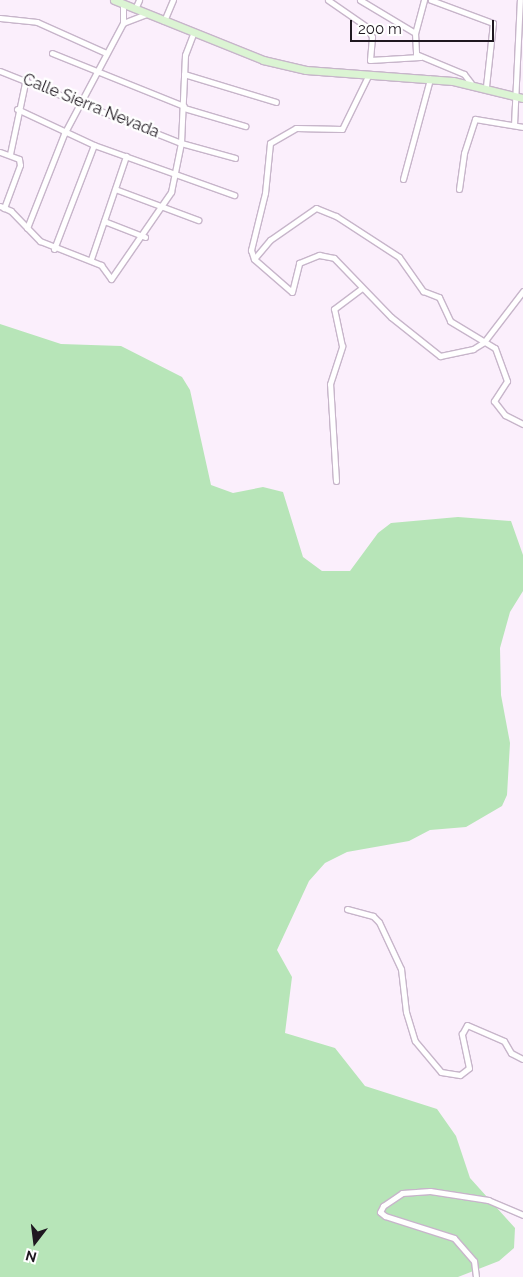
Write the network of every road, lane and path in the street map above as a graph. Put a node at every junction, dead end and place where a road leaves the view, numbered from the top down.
1 (114, 0) edge
2 (139, 0) edge
3 (172, 0) edge
4 (328, 0) edge
5 (360, 0) edge
6 (424, 0) edge
7 (431, 0) edge
8 (520, 0) edge
9 (122, 4) junction
10 (135, 9) junction
11 (147, 14) junction
12 (0, 18) edge
13 (164, 21) junction
14 (122, 23) junction
15 (415, 33) junction
16 (193, 34) junction
17 (52, 53) dead end
18 (106, 53) junction
19 (420, 58) junction
20 (0, 71) edge
21 (96, 72) junction
22 (184, 74) junction
23 (368, 76) junction
24 (26, 78) junction
25 (430, 80) junction
26 (471, 83) junction
27 (486, 86) junction
28 (520, 96) edge
29 (276, 102) dead end
30 (81, 103) junction
31 (184, 107) junction
32 (17, 109) junction
33 (514, 125) junction
34 (245, 126) dead end
35 (523, 127) edge
36 (64, 134) junction
37 (181, 143) junction
38 (94, 145) junction
39 (0, 152) edge
40 (10, 154) junction
41 (126, 156) junction
42 (235, 158) dead end
43 (174, 176) junction
44 (403, 179) dead end
45 (115, 189) junction
46 (459, 189) dead end
47 (234, 195) dead end
48 (2, 207) edge
49 (163, 208) junction
50 (104, 220) junction
51 (198, 220) dead end
52 (27, 228) junction
53 (145, 236) junction
54 (54, 249) junction
55 (254, 259) junction
56 (91, 260) junction
57 (362, 288) junction
58 (523, 291) edge
59 (484, 342) junction
60 (523, 424) edge
61 (336, 481) dead end
62 (347, 909) dead end
63 (523, 1059) edge
64 (523, 1215) edge
65 (476, 1277) edge

1 - 9 main road
2 - 10 street
3 - 13 street
4 - 19 street
5 - 15 street
6 - 15 street
7 - 27 street
8 - 28 street
9 - 10 main road
9 - 14 street
10 - 11 main road
11 - 13 main road
11 - 14 street
12 - 18 street
13 - 16 main road
14 - 18 street
15 - 19 street
16 - 22 street
16 - 23 main road
17 - 21 street
18 - 21 street
19 - 26 street
20 - 24 street, Calle Sierra Nevada
21 - 30 street
21 - 31 street
22 - 29 street
22 - 31 street
23 - 25 main road
23 - 55 street
24 - 30 street, Calle Sierra Nevada
24 - 32 street
25 - 26 main road
25 - 44 street
26 - 27 main road
27 - 28 main road
28 - 33 street
30 - 36 street
30 - 37 street, Calle Sierra Nevada
31 - 34 street
31 - 37 street
32 - 36 street
32 - 40 street
33 - 35 street
33 - 46 street
36 - 38 street
36 - 52 street
37 - 42 street, Calle Sierra Nevada
37 - 43 street
38 - 41 street
38 - 54 street
39 - 40 street
40 - 48 street
41 - 43 street
41 - 45 street
43 - 47 street
43 - 49 street
45 - 49 street
45 - 50 street
48 - 52 street
49 - 51 street
49 - 53 street
50 - 53 street
50 - 56 street
52 - 54 street
53 - 56 street
54 - 56 street
55 - 57 street
55 - 59 street
57 - 59 street
57 - 61 street
58 - 59 street
59 - 60 street
62 - 63 street
64 - 65 street

